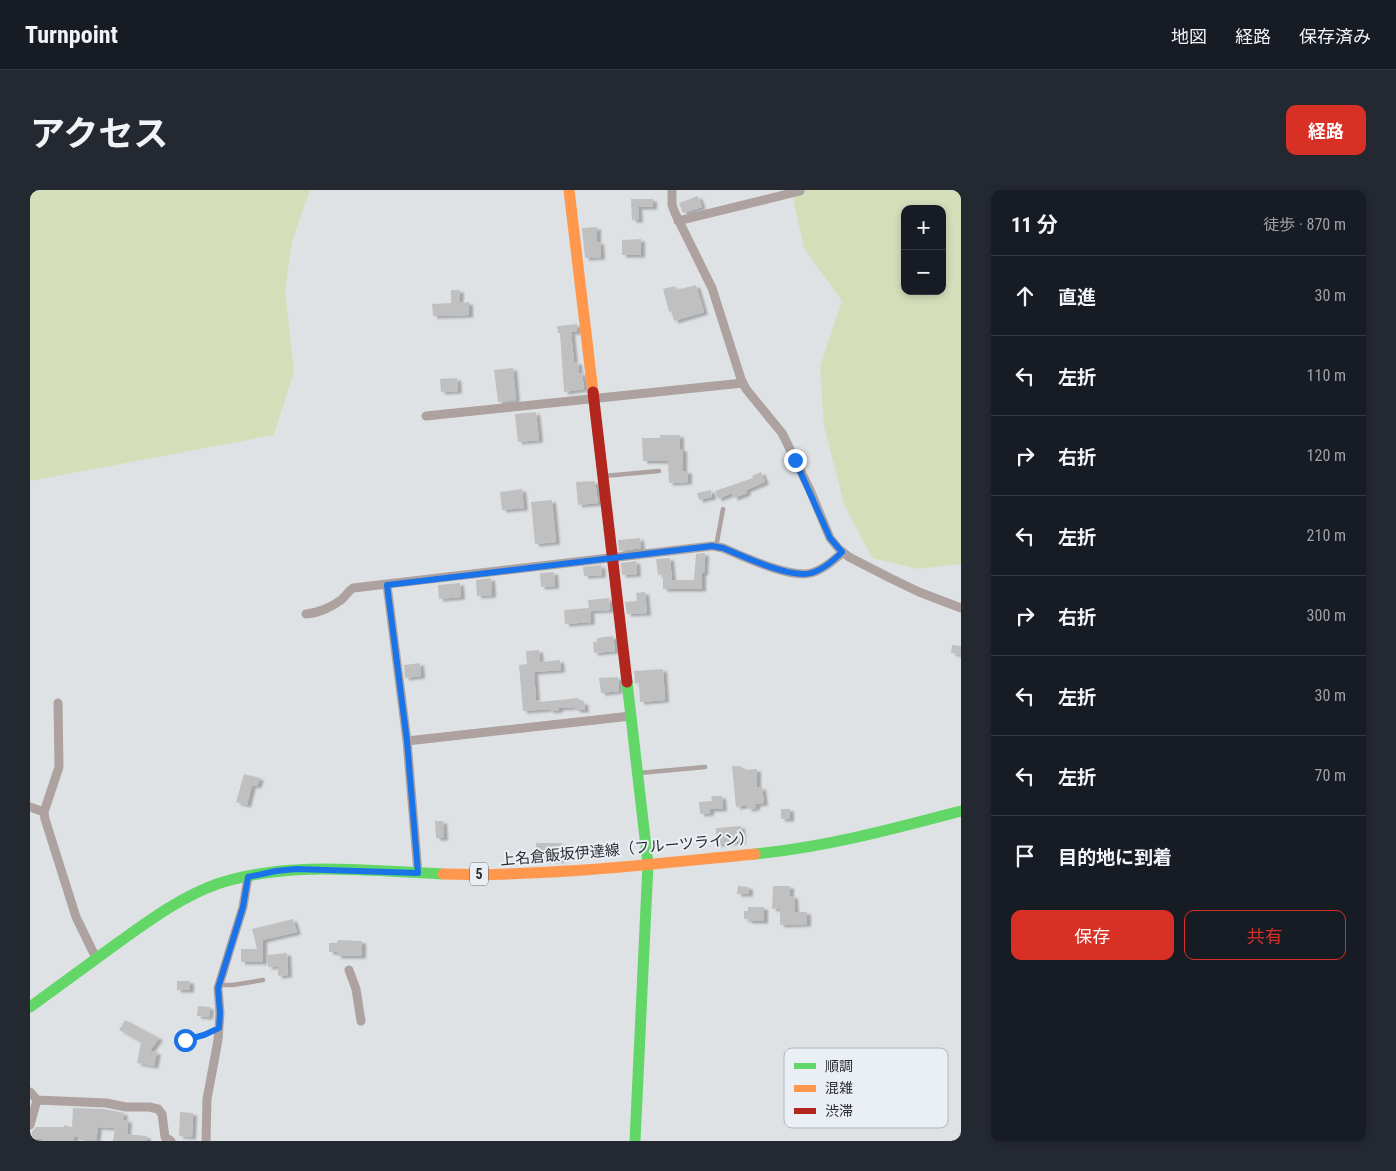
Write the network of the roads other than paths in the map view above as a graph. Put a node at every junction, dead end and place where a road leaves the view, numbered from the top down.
1 (569, 190) edge
2 (672, 190) edge
3 (800, 191) edge
4 (678, 221) junction
5 (743, 383) junction
6 (594, 399) junction
7 (426, 416) dead end
8 (659, 471) dead end
9 (603, 476) junction
10 (723, 509) dead end
11 (716, 546) junction
12 (842, 552) junction
13 (612, 557) junction
14 (387, 585) junction
15 (961, 608) edge
16 (306, 614) dead end
17 (58, 703) dead end
18 (631, 716) junction
19 (407, 741) junction
20 (705, 767) dead end
21 (638, 773) junction
22 (30, 807) edge
23 (961, 811) edge
24 (44, 812) junction
25 (648, 864) junction
26 (418, 873) junction
27 (248, 877) junction
28 (96, 958) junction
29 (349, 970) dead end
30 (263, 980) dead end
31 (219, 985) junction
32 (30, 1007) edge
33 (361, 1021) dead end
34 (219, 1028) junction
35 (185, 1040) dead end
36 (30, 1092) edge
37 (38, 1100) junction
38 (30, 1124) edge
39 (171, 1141) edge
40 (206, 1141) edge
41 (634, 1141) edge

1 - 6 main road
2 - 4 street
3 - 4 street
4 - 5 street
5 - 6 street
5 - 12 street
6 - 7 street
6 - 9 main road
8 - 9 lane
9 - 13 main road
10 - 11 lane
11 - 12 street
11 - 13 street
12 - 15 street
13 - 14 street
13 - 18 main road
14 - 16 street
14 - 19 street
17 - 24 street
18 - 19 street
18 - 21 main road
19 - 26 street
20 - 21 lane
21 - 25 main road
22 - 24 street
23 - 25 main road, 上名倉飯坂伊達線（フルーツライン） / 5
24 - 28 street
25 - 26 main road, 上名倉飯坂伊達線（フルーツライン） / 5
25 - 41 main road
26 - 27 main road, 上名倉飯坂伊達線（フルーツライン） / 5
27 - 28 main road, 上名倉飯坂伊達線（フルーツライン） / 5
27 - 31 street
28 - 32 main road, 上名倉飯坂伊達線（フルーツライン） / 5
29 - 33 street
30 - 31 lane
31 - 34 street
34 - 35 lane
34 - 40 street
36 - 37 street
37 - 38 street
37 - 39 street

